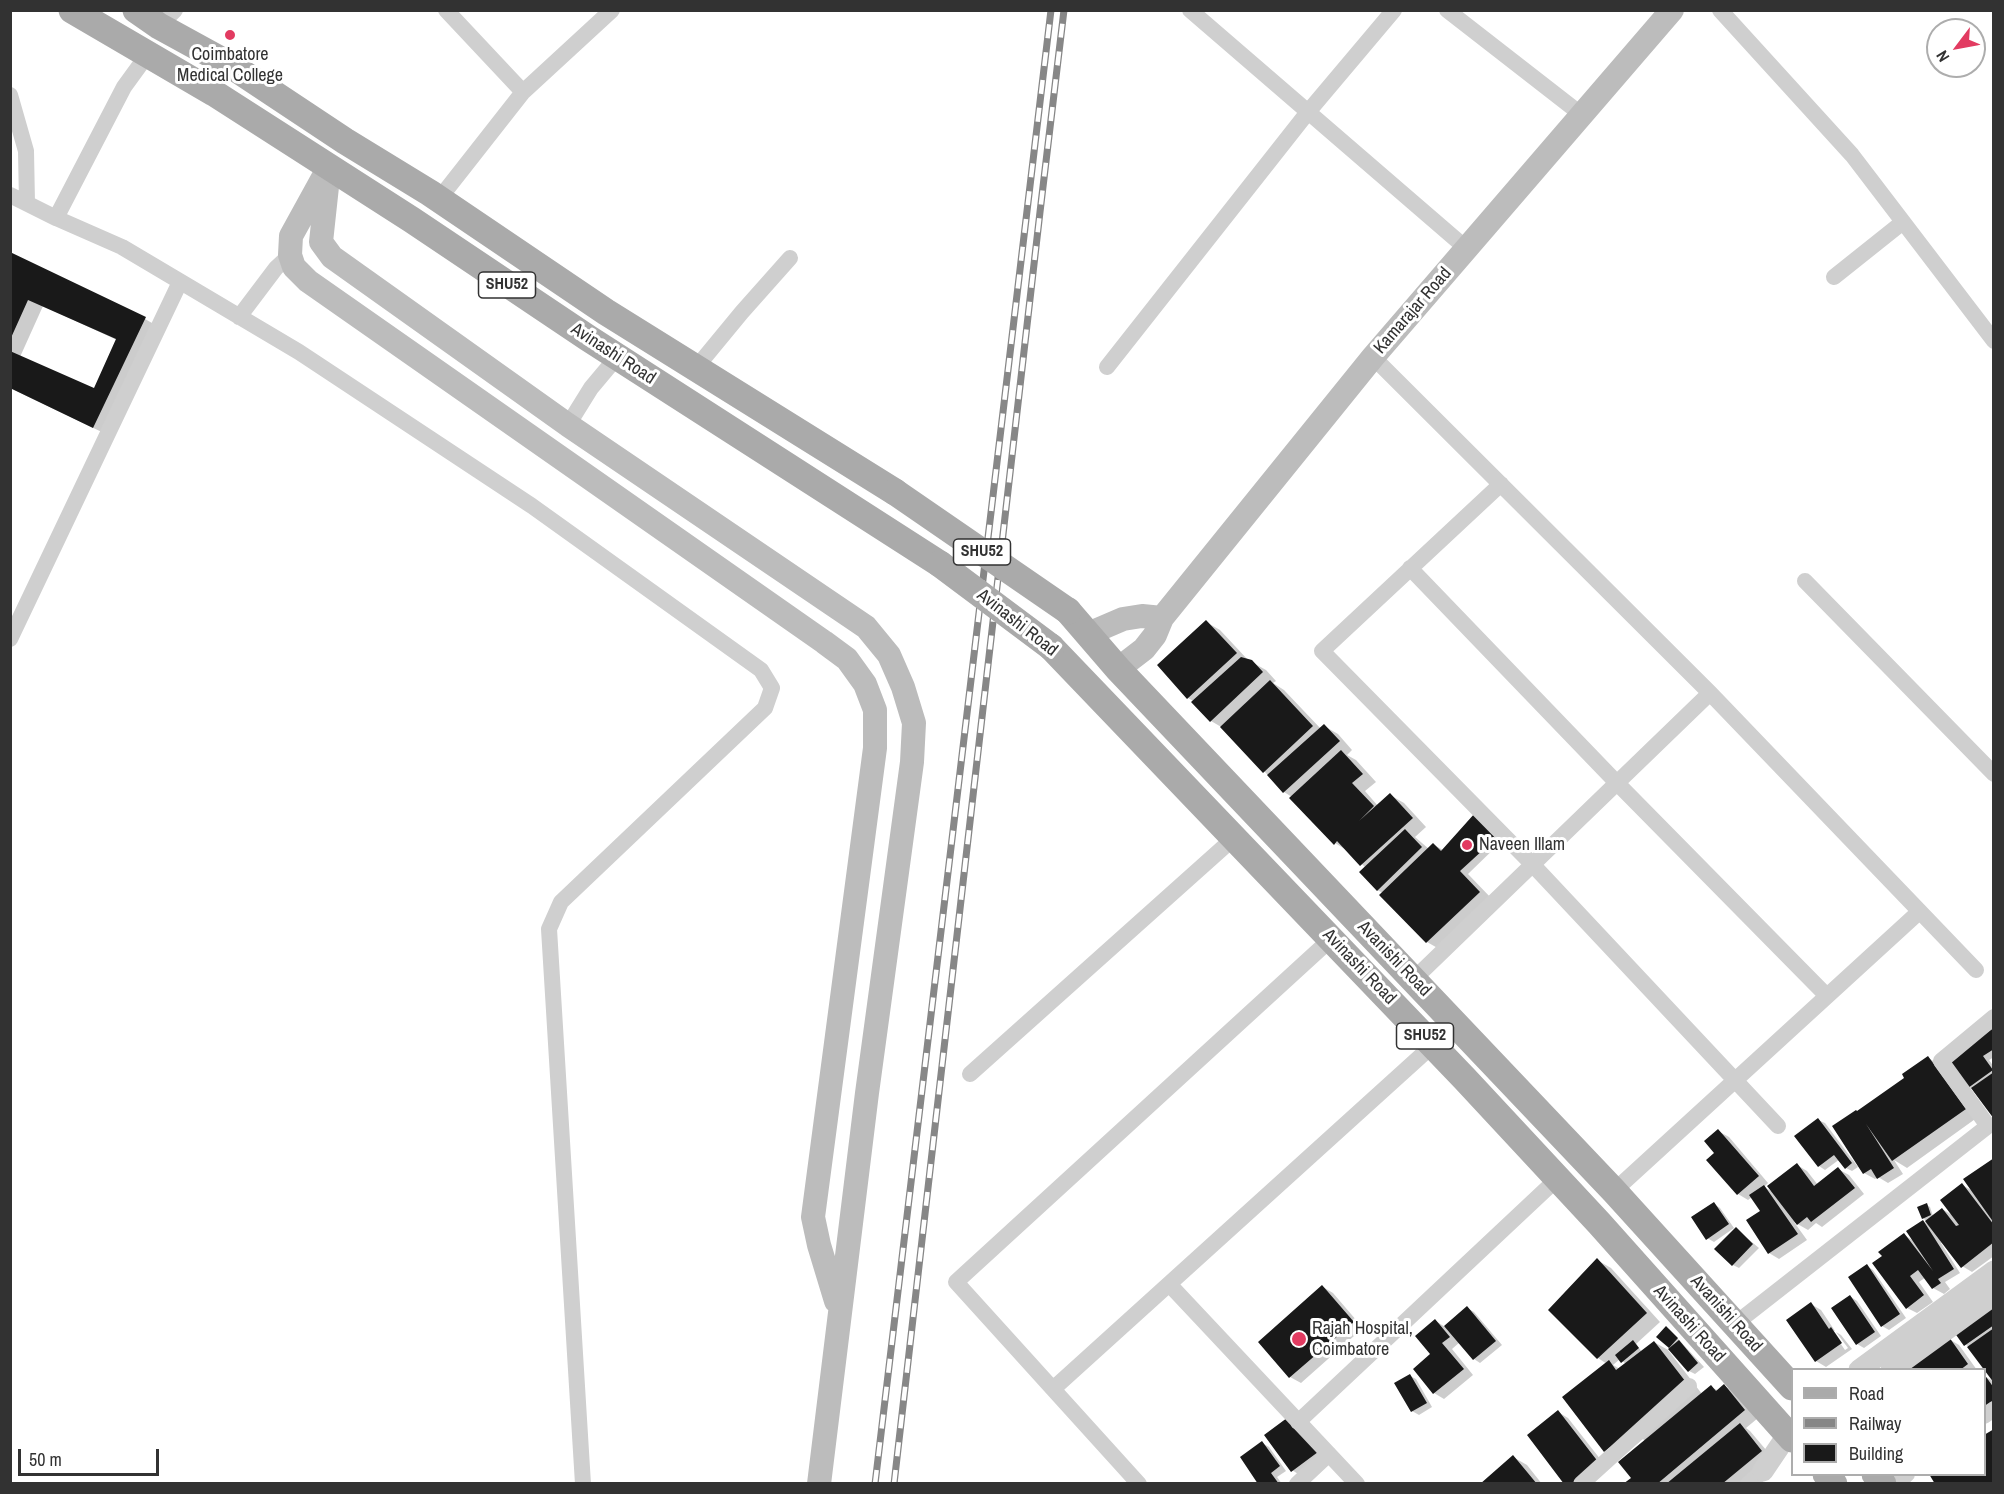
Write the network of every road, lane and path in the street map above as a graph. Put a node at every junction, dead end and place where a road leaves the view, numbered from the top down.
1 (72, 10) edge
2 (136, 10) edge
3 (446, 10) edge
4 (612, 10) edge
5 (1190, 10) edge
6 (1394, 10) edge
7 (1447, 10) edge
8 (1672, 10) edge
9 (1720, 10) edge
10 (167, 18) edge
11 (148, 54) junction
12 (523, 92) junction
13 (10, 94) edge
14 (1308, 112) junction
15 (1582, 115) junction
16 (329, 168) junction
17 (10, 195) edge
18 (439, 199) junction
19 (27, 203) junction
20 (56, 218) junction
21 (1903, 222) junction
22 (1467, 249) junction
23 (290, 255) junction
24 (790, 258) dead end
25 (1834, 277) dead end
26 (180, 282) junction
27 (239, 316) junction
28 (1994, 341) edge
29 (617, 357) junction
30 (1373, 357) junction
31 (1107, 367) dead end
32 (695, 369) junction
33 (568, 425) junction
34 (1501, 484) junction
35 (1410, 568) junction
36 (1805, 581) dead end
37 (1068, 611) joint
38 (1162, 618) junction
39 (1088, 634) junction
40 (10, 639) edge
41 (1118, 669) junction
42 (1710, 693) junction
43 (1994, 774) edge
44 (1617, 783) junction
45 (1235, 837) junction
46 (1533, 865) junction
47 (1919, 912) junction
48 (1371, 935) junction
49 (1341, 948) junction
50 (1976, 970) dead end
51 (1414, 979) junction
52 (1827, 996) junction
53 (1994, 1017) edge
54 (1433, 1045) junction
55 (1489, 1058) junction
56 (970, 1074) dead end
57 (1465, 1079) junction
58 (1735, 1080) junction
59 (1778, 1125) dead end
60 (1558, 1178) junction
61 (1614, 1191) junction
62 (1994, 1271) edge
63 (1169, 1284) junction
64 (1994, 1295) edge
65 (840, 1312) junction
66 (1735, 1324) junction
67 (1862, 1368) edge
68 (1894, 1368) edge
69 (1689, 1386) dead end
70 (1791, 1386) edge
71 (1053, 1389) junction
72 (1298, 1422) junction
73 (1791, 1442) edge
74 (1329, 1454) junction
75 (1756, 1477) edge
76 (583, 1484) edge
77 (819, 1484) edge
78 (1139, 1484) edge
79 (1298, 1484) edge
80 (1357, 1484) edge
81 (1581, 1484) edge

1 - 11 main road, Avinashi Road / SHU52
2 - 10 main road, Avinashi Road / SHU52
3 - 12 street
4 - 12 street
5 - 14 street
6 - 14 street
7 - 15 street
8 - 15 main road, Kamarajar Road
9 - 21 street
10 - 18 main road, Avinashi Road / SHU52
11 - 16 main road, Avinashi Road / SHU52
11 - 20 street
12 - 18 street
13 - 19 street
14 - 22 street
14 - 31 street
15 - 22 main road, Kamarajar Road
16 - 23 main road
16 - 29 main road, Avinashi Road / SHU52
16 - 33 main road
17 - 19 street
18 - 32 main road, Avinashi Road / SHU52
19 - 20 street
20 - 26 street
21 - 25 street
21 - 28 street
22 - 30 main road, Kamarajar Road
23 - 27 street
23 - 65 main road
24 - 32 street
26 - 27 street
26 - 40 street
27 - 76 street
29 - 33 street
29 - 45 main road, Avinashi Road / SHU52, bridge
30 - 34 street
30 - 38 main road, Kamarajar Road
32 - 37 main road, Avinashi Road / SHU52, bridge
33 - 65 main road
34 - 35 street
34 - 42 street
35 - 44 street
35 - 46 street
36 - 43 street
37 - 39 main road, Avanishi Road / SHU52
38 - 39 main road
38 - 41 main road, Kamarajar Road
39 - 41 main road, Avanishi Road / SHU52
41 - 48 main road, Avanishi Road / SHU52
42 - 44 street
42 - 47 street
44 - 46 street
44 - 52 street
45 - 49 main road, Avinashi Road / SHU52
45 - 56 street
46 - 51 street
46 - 58 street
47 - 50 street
47 - 52 street
48 - 49 main road
48 - 51 main road, Avanishi Road / SHU52
49 - 54 main road, Avinashi Road / SHU52
49 - 71 street
51 - 55 main road, Avanishi Road / SHU52
52 - 58 street
53 - 66 street
54 - 57 main road, Avinashi Road / SHU52
54 - 63 street
55 - 57 main road
55 - 61 main road, Avanishi Road / SHU52
57 - 60 main road, Avinashi Road / SHU52
58 - 59 street
58 - 61 street
60 - 72 street
60 - 73 main road, Avinashi Road / SHU52
61 - 66 main road, Avanishi Road / SHU52
62 - 67 street
63 - 71 street
63 - 72 street
64 - 68 street
65 - 77 main road
66 - 70 main road, Avanishi Road / SHU52
69 - 81 street
71 - 78 street
72 - 74 street
73 - 75 street
74 - 79 street
74 - 80 street

